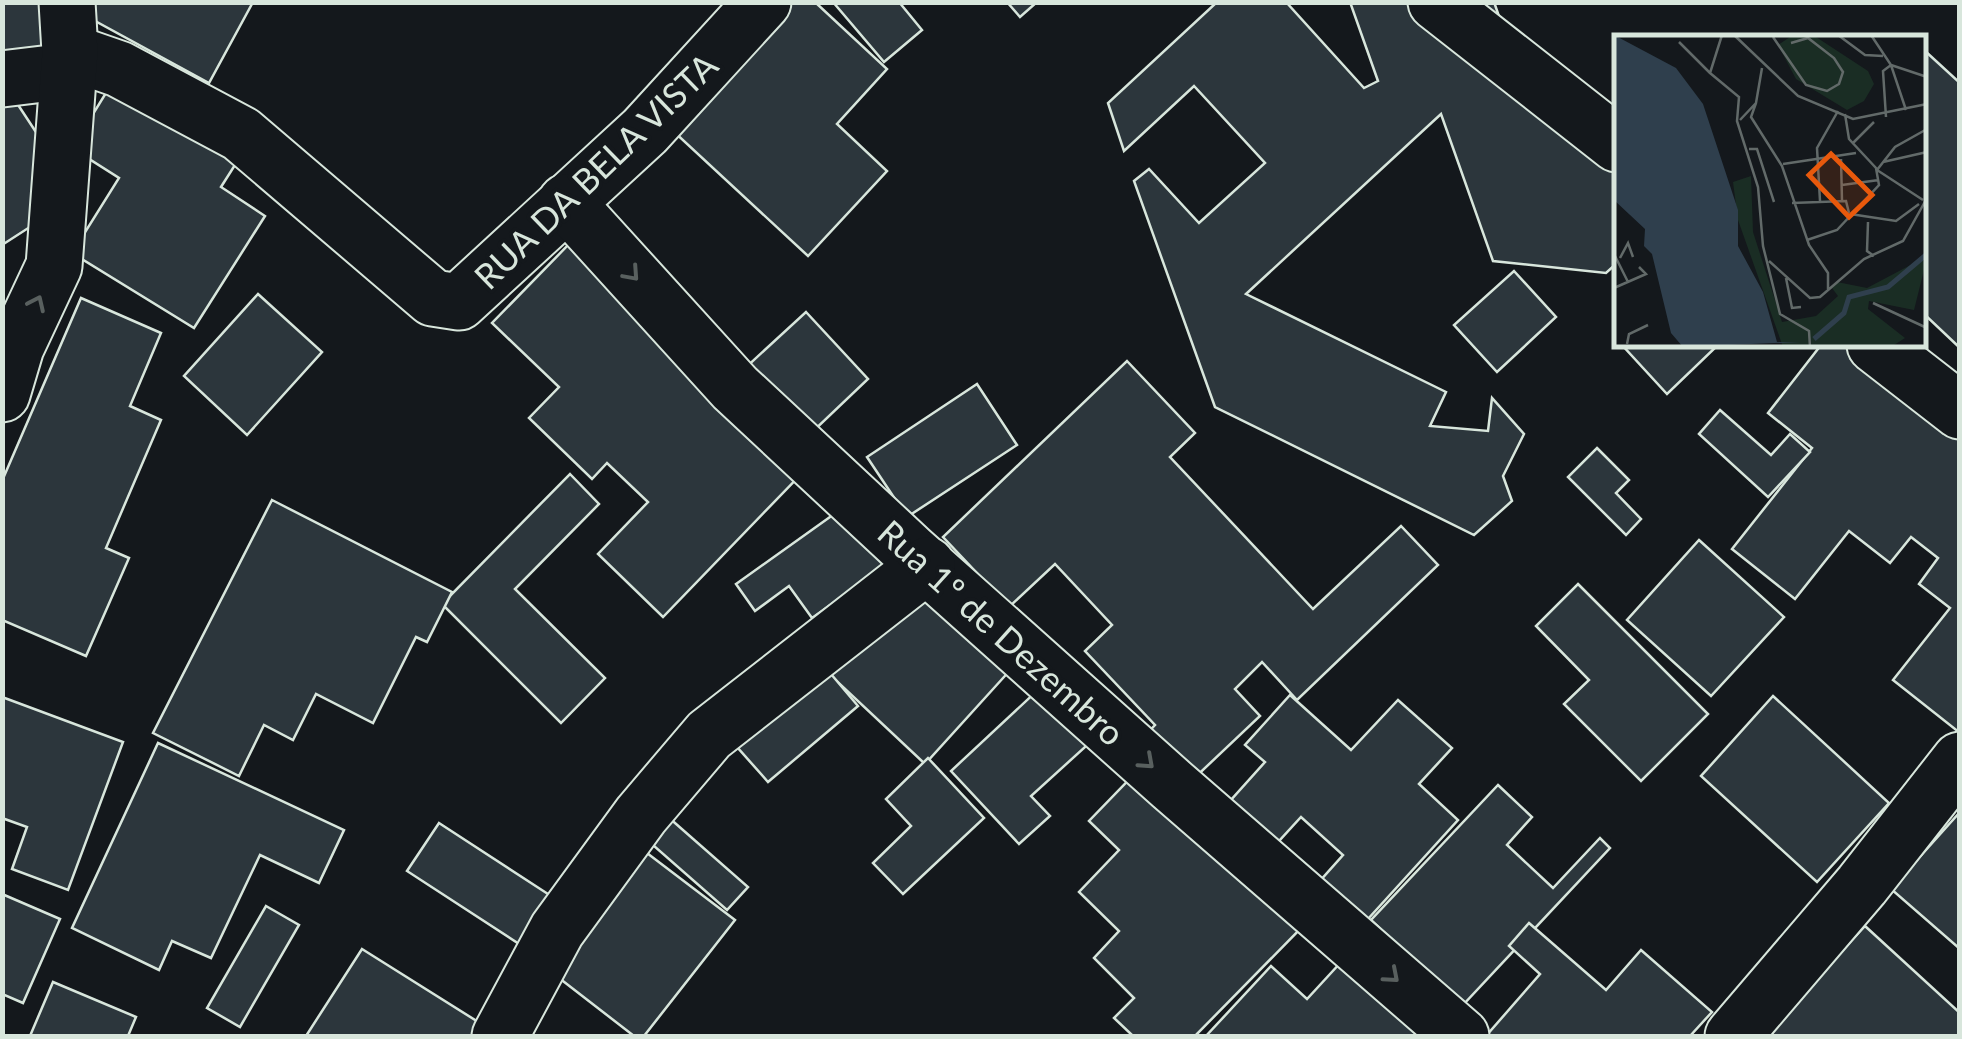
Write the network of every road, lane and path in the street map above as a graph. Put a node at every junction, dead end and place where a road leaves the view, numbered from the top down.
1 (764, 2) edge
2 (1436, 2) edge
3 (68, 42) edge
4 (2, 79) edge
5 (1614, 142) edge
6 (566, 202) junction
7 (1879, 348) edge
8 (2, 394) edge
9 (1960, 411) edge
10 (927, 565) junction
11 (1960, 760) edge
12 (500, 1036) edge
13 (1461, 1036) edge
14 (1733, 1036) edge

1 - 6 street, RUA DA BELA VISTA
2 - 5 street
3 - 4 street
3 - 6 street, RUA DA BELA VISTA
8 -> 3 street
6 -> 10 street, Rua 1º de Dezembro
7 - 9 street
10 - 12 street
10 -> 13 street, Rua 1º de Dezembro
11 - 14 street

